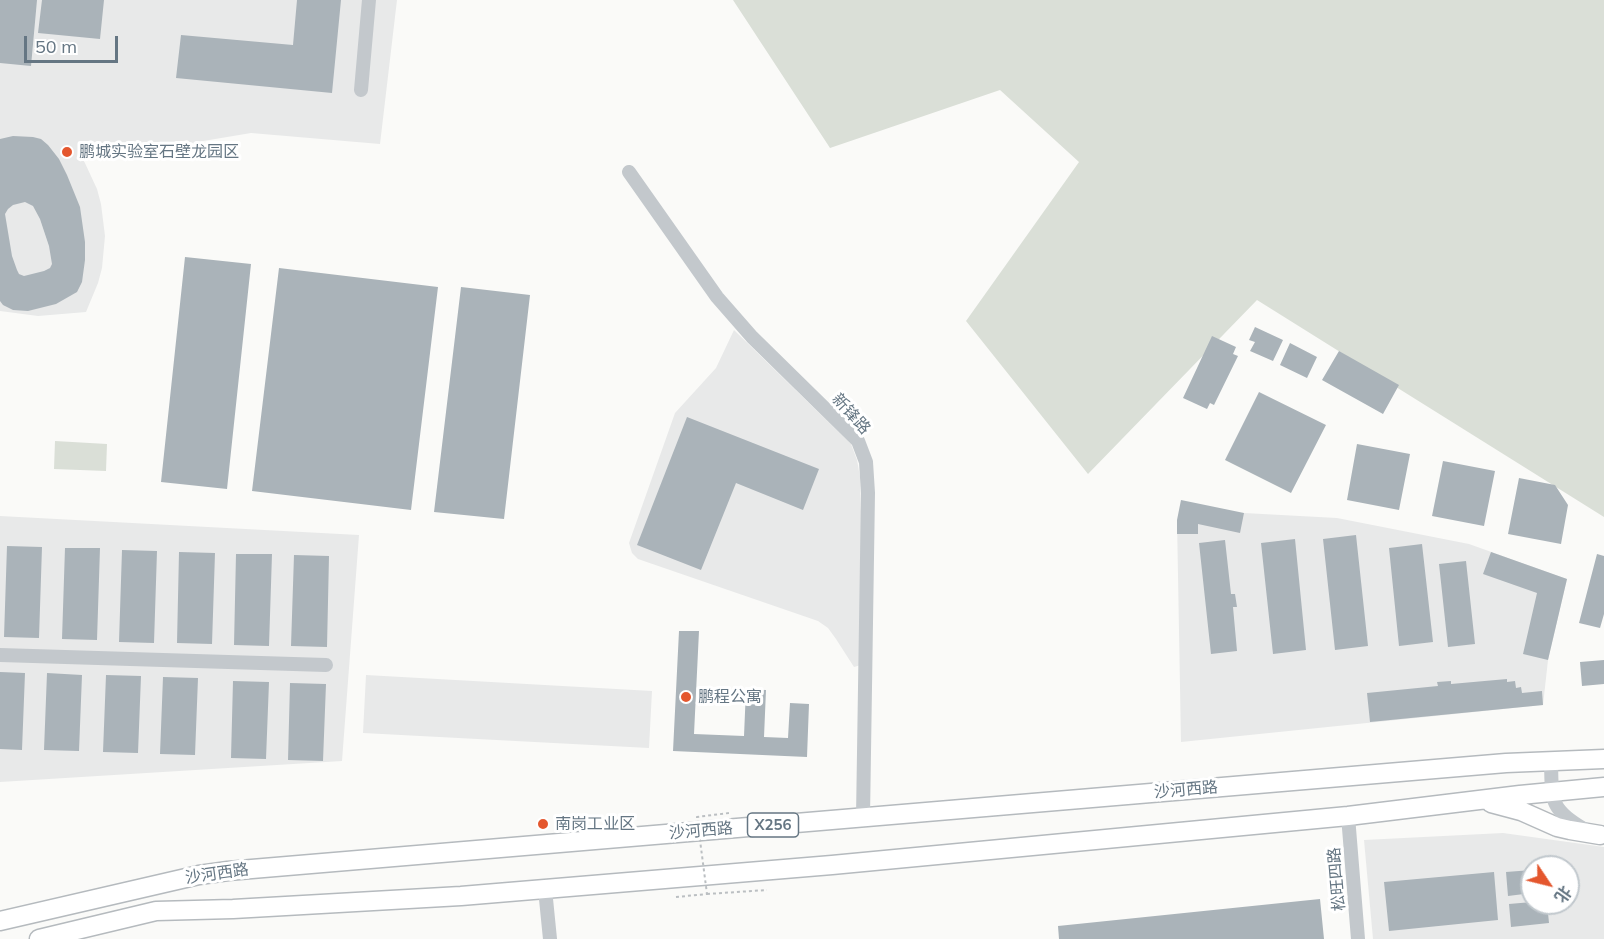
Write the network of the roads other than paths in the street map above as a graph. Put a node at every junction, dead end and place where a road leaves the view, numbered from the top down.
1 (369, 0) edge
2 (361, 90) dead end
3 (629, 172) dead end
4 (0, 655) edge
5 (326, 665) dead end
6 (1604, 759) edge
7 (1551, 762) junction
8 (1604, 787) edge
9 (1552, 792) junction
10 (1472, 801) junction
11 (1348, 816) junction
12 (863, 817) junction
13 (1602, 835) edge
14 (172, 881) junction
15 (545, 889) junction
16 (156, 911) junction
17 (0, 921) edge
18 (39, 939) edge
19 (550, 939) edge
20 (1358, 939) edge

1 - 2 street
3 - 12 street, 新锋路
4 - 5 street
6 - 7 main road, X256
7 - 9 street
7 - 12 main road, 沙河西路 / X256
8 - 9 main road, 沙河西路
9 - 10 main road, 沙河西路
9 - 13 street
10 - 11 main road, 沙河西路
10 - 13 main road
11 - 15 main road, 沙河西路
11 - 20 street, 松旺四路
12 - 14 main road, 沙河西路 / X256
14 - 16 main road
14 - 17 main road, 沙河西路 / X256
15 - 16 main road, 沙河西路
15 - 19 street
16 - 18 main road, 沙河西路

